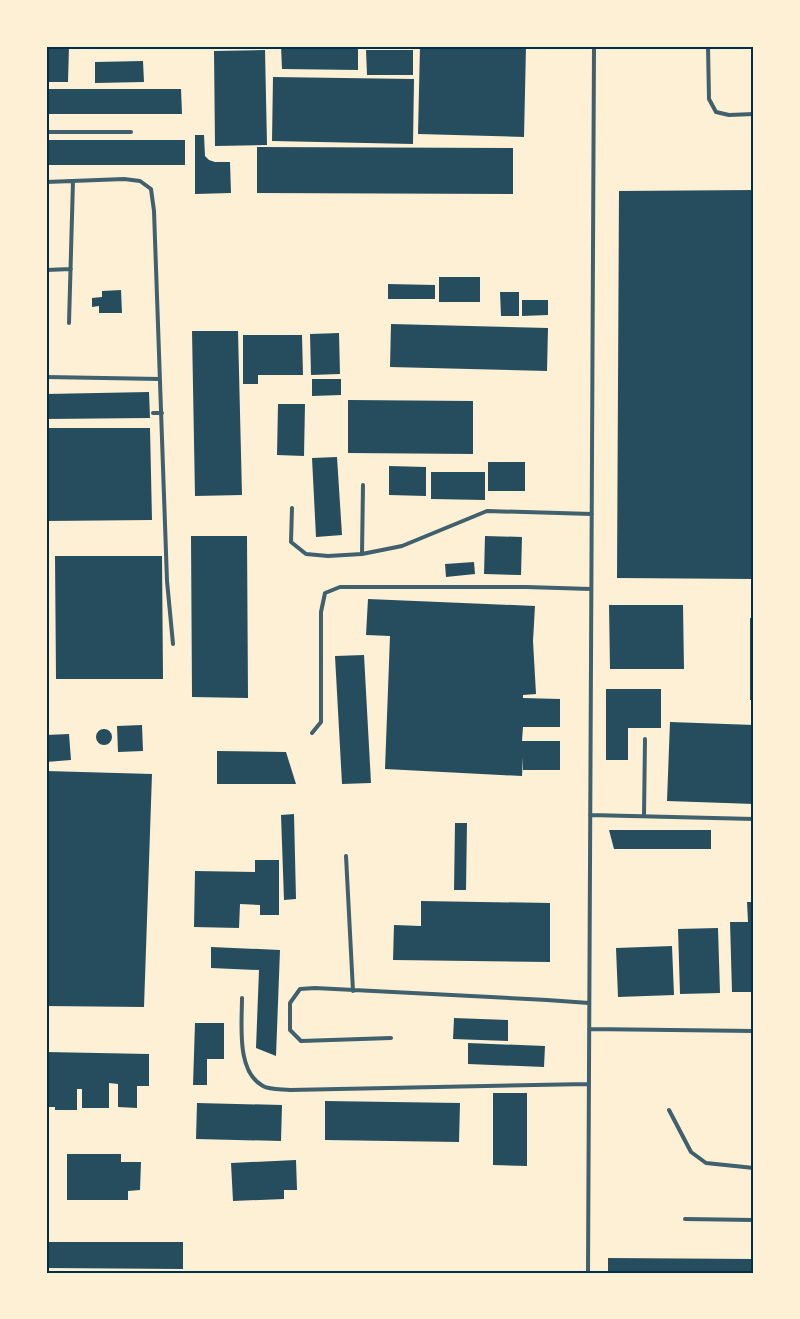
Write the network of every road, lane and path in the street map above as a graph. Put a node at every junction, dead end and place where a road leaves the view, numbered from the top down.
1 (594, 46) edge
2 (708, 46) edge
3 (754, 114) edge
4 (46, 132) edge
5 (131, 132) dead end
6 (73, 181) junction
7 (46, 182) edge
8 (71, 269) junction
9 (46, 270) edge
10 (69, 323) dead end
11 (46, 377) edge
12 (160, 379) junction
13 (153, 413) dead end
14 (162, 413) junction
15 (363, 485) dead end
16 (292, 508) dead end
17 (592, 514) junction
18 (362, 554) junction
19 (592, 589) junction
20 (173, 644) dead end
21 (312, 733) dead end
22 (645, 739) dead end
23 (590, 815) junction
24 (644, 816) junction
25 (754, 819) edge
26 (346, 856) dead end
27 (353, 991) junction
28 (242, 998) dead end
29 (589, 1004) junction
30 (589, 1029) junction
31 (754, 1031) edge
32 (391, 1038) dead end
33 (588, 1084) junction
34 (669, 1110) dead end
35 (754, 1168) edge
36 (685, 1219) dead end
37 (754, 1220) edge
38 (588, 1273) edge

1 - 17 lane
2 - 3 lane
4 - 5 lane
6 - 7 lane
6 - 8 lane
6 - 12 lane
8 - 9 lane
8 - 10 lane
11 - 12 lane
12 - 14 lane
13 - 14 lane
14 - 20 lane
15 - 18 lane
16 - 18 lane
17 - 18 lane
17 - 19 lane
19 - 21 lane
19 - 23 lane
22 - 24 lane
23 - 24 lane
23 - 29 lane
24 - 25 lane
26 - 27 lane
27 - 29 lane
27 - 32 lane
28 - 33 lane
29 - 30 lane
30 - 31 lane
30 - 33 lane
33 - 38 lane
34 - 35 lane
36 - 37 lane

